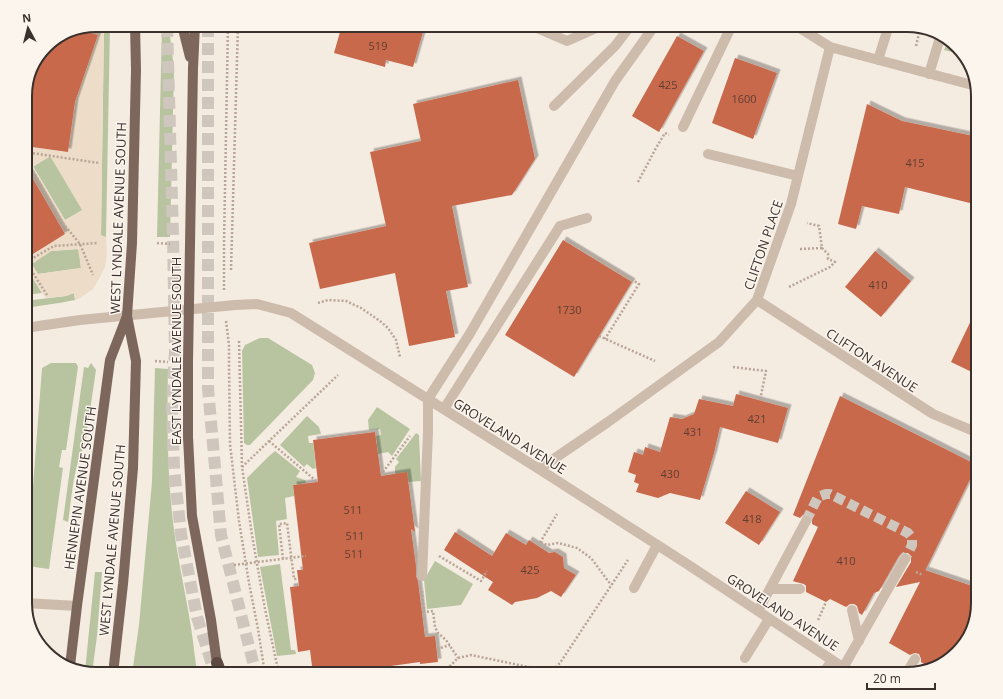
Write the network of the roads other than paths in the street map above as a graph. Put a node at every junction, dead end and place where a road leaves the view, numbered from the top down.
1 (135, 32) edge
2 (184, 32) edge
3 (194, 32) edge
4 (546, 32) edge
5 (587, 32) edge
6 (626, 32) edge
7 (650, 32) edge
8 (729, 32) edge
9 (806, 32) edge
10 (887, 32) edge
11 (939, 41) edge
12 (830, 47) junction
13 (878, 60) junction
14 (193, 68) junction
15 (929, 74) junction
16 (970, 84) edge
17 (554, 106) dead end
18 (684, 127) dead end
19 (708, 154) dead end
20 (798, 176) junction
21 (587, 218) dead end
22 (757, 300) junction
23 (189, 309) junction
24 (127, 316) junction
25 (32, 327) edge
26 (428, 399) junction
27 (444, 409) junction
28 (971, 429) edge
29 (539, 469) junction
30 (806, 521) tunnel mouth
31 (656, 545) junction
32 (905, 559) tunnel mouth
33 (422, 576) road end
34 (634, 588) dead end
35 (800, 589) dead end
36 (770, 590) junction
37 (32, 603) edge
38 (77, 606) junction
39 (852, 610) dead end
40 (758, 611) junction
41 (769, 619) junction
42 (859, 641) junction
43 (745, 658) dead end
44 (915, 659) dead end
45 (832, 660) junction
46 (70, 662) edge
47 (114, 667) edge
48 (217, 667) edge
49 (828, 667) edge
50 (842, 667) edge
51 (844, 667) edge
52 (910, 667) edge

1 - 24 main road, WEST LYNDALE AVENUE SOUTH
2 - 14 main road
3 - 14 main road, EAST LYNDALE AVENUE SOUTH
4 - 5 street
6 - 17 street
7 - 26 street
8 - 18 street
9 - 12 street
10 - 13 street
11 - 15 street
12 - 13 street
12 - 20 street, CLIFTON PLACE
13 - 15 street
14 - 23 main road, EAST LYNDALE AVENUE SOUTH
15 - 16 street
19 - 20 street
20 - 22 street, CLIFTON PLACE
21 - 27 street
22 - 28 street, CLIFTON AVENUE
22 - 29 street, CLIFTON PLACE
23 - 24 street, GROVELAND AVENUE
23 - 26 street, GROVELAND AVENUE
23 - 48 main road, EAST LYNDALE AVENUE SOUTH
24 - 25 street, GROVELAND AVENUE
24 - 38 main road, HENNEPIN AVENUE SOUTH
24 - 47 main road, WEST LYNDALE AVENUE SOUTH
26 - 27 street, GROVELAND AVENUE
26 - 33 street
27 - 29 street, GROVELAND AVENUE
29 - 31 street, GROVELAND AVENUE
30 - 36 street
31 - 34 street
31 - 40 street, GROVELAND AVENUE
32 - 42 street
35 - 36 street
36 - 40 street
37 - 38 street
38 - 46 main road, HENNEPIN AVENUE SOUTH
39 - 42 street
40 - 41 street, GROVELAND AVENUE
41 - 43 street
41 - 45 street, GROVELAND AVENUE
42 - 51 street
44 - 52 street
45 - 49 street
45 - 50 street, GROVELAND AVENUE

